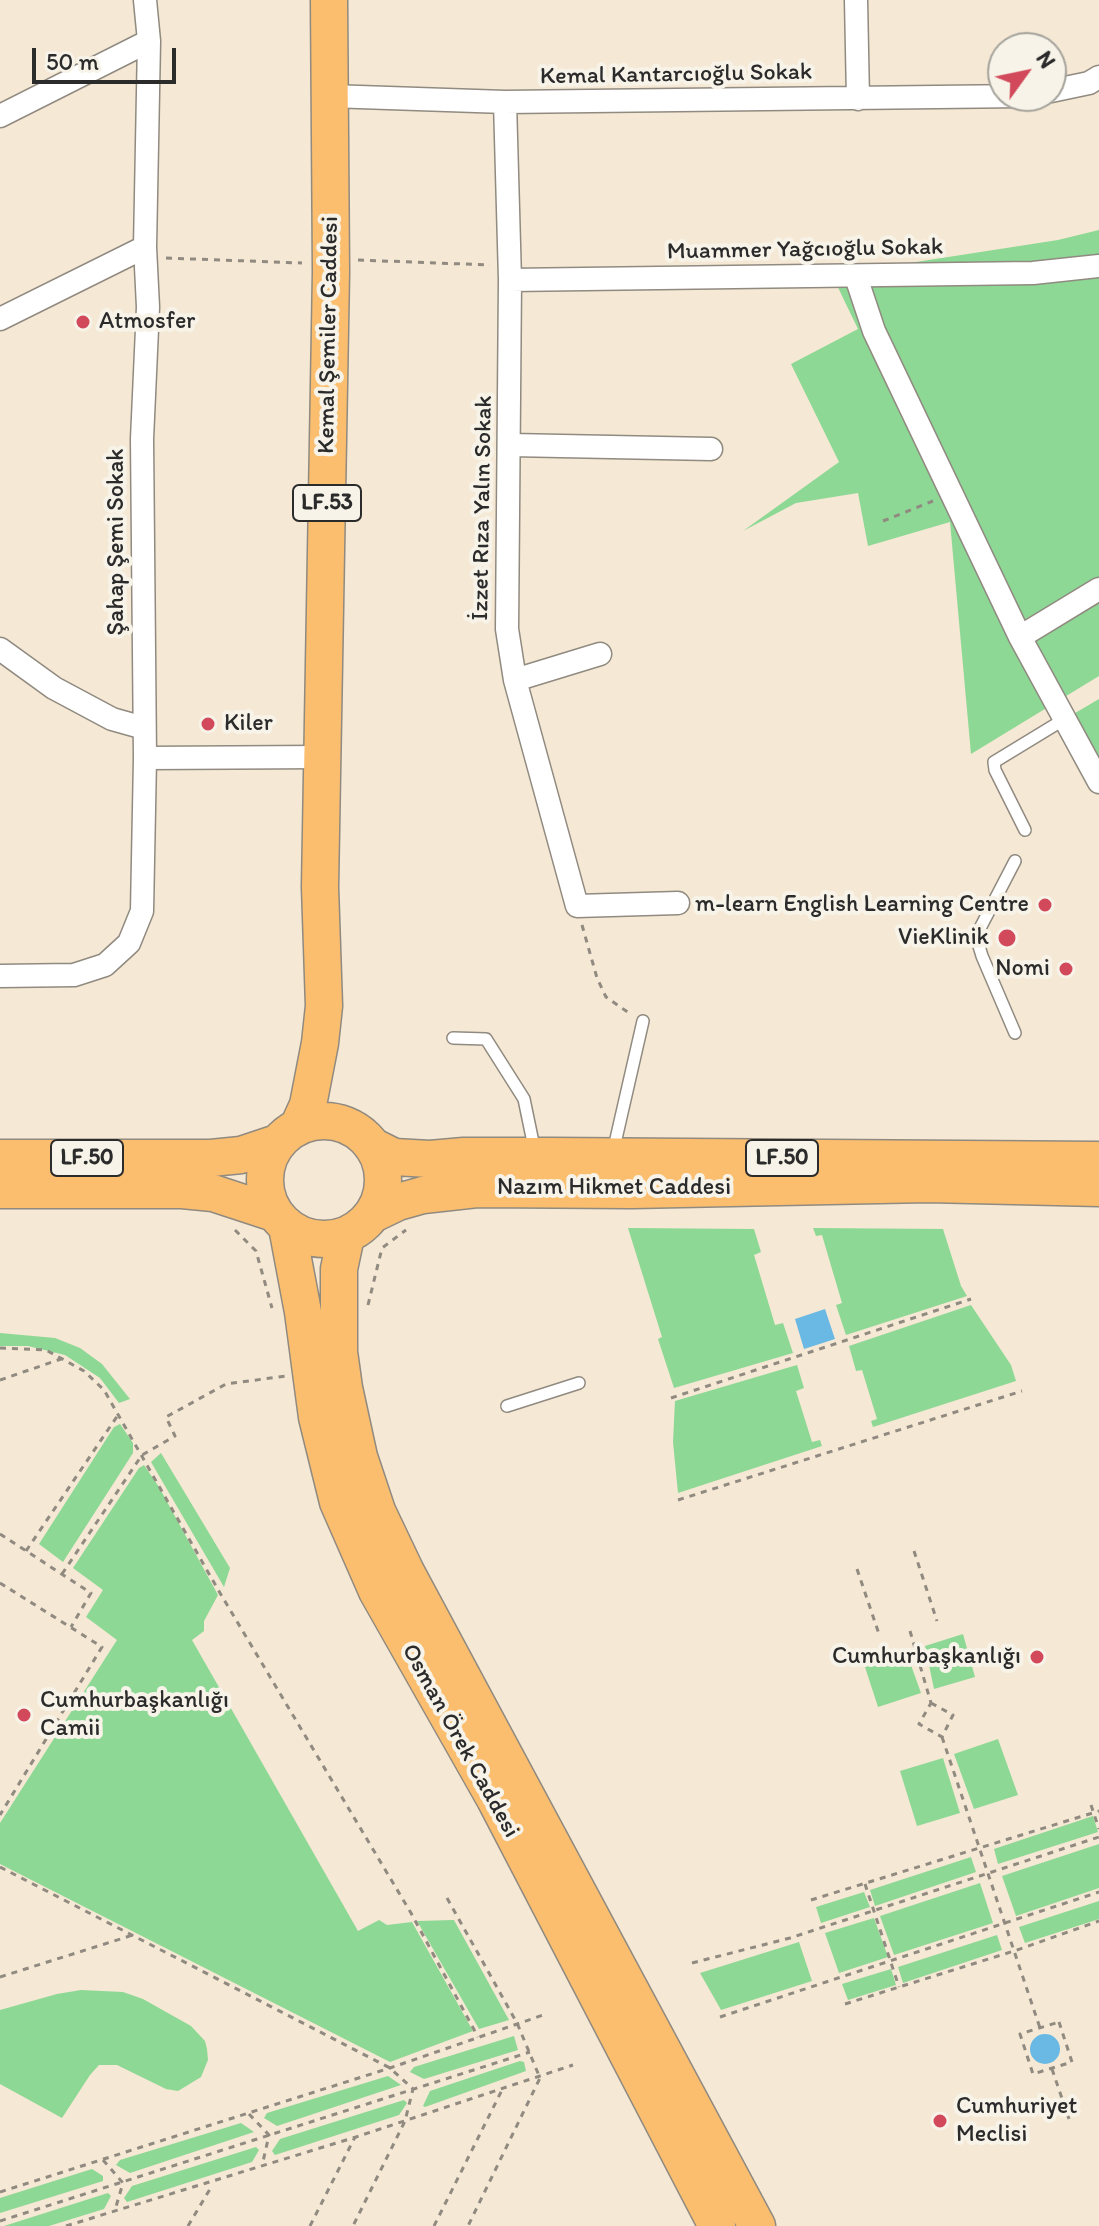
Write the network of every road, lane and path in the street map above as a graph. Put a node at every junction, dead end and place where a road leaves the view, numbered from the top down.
1 (145, 0) edge
2 (329, 0) edge
3 (856, 0) edge
4 (149, 41) junction
5 (1099, 77) edge
6 (1067, 88) edge
7 (330, 96) junction
8 (987, 97) edge
9 (858, 99) junction
10 (505, 102) junction
11 (0, 116) edge
12 (146, 252) junction
13 (330, 261) junction
14 (1099, 266) edge
15 (510, 273) junction
16 (856, 277) junction
17 (0, 319) edge
18 (511, 445) junction
19 (711, 449) dead end
20 (952, 493) junction
21 (883, 521) dead end
22 (1099, 589) edge
23 (1020, 637) junction
24 (0, 649) edge
25 (600, 654) dead end
26 (515, 680) junction
27 (1063, 720) junction
28 (144, 728) junction
29 (322, 757) junction
30 (145, 758) junction
31 (1099, 782) edge
32 (1025, 830) dead end
33 (1015, 861) dead end
34 (678, 903) dead end
35 (577, 906) junction
36 (0, 976) edge
37 (324, 1006) junction
38 (643, 1021) joint
39 (1015, 1033) dead end
40 (453, 1038) dead end
41 (287, 1135) junction
42 (360, 1136) junction
43 (536, 1156) junction
44 (612, 1156) junction
45 (0, 1158) edge
46 (1099, 1160) edge
47 (471, 1172) junction
48 (1099, 1188) edge
49 (0, 1190) edge
50 (280, 1220) junction
51 (359, 1225) junction
52 (408, 1229) dead end
53 (235, 1230) dead end
54 (971, 1299) dead end
55 (367, 1306) dead end
56 (275, 1319) dead end
57 (0, 1348) edge
58 (64, 1358) junction
59 (296, 1375) dead end
60 (0, 1380) edge
61 (579, 1383) dead end
62 (1022, 1391) dead end
63 (671, 1398) dead end
64 (507, 1406) dead end
65 (118, 1414) junction
66 (142, 1455) junction
67 (678, 1500) dead end
68 (0, 1534) edge
69 (26, 1551) junction
70 (914, 1551) dead end
71 (857, 1569) dead end
72 (62, 1574) junction
73 (0, 1583) edge
74 (937, 1621) dead end
75 (71, 1627) junction
76 (910, 1631) dead end
77 (880, 1637) dead end
78 (931, 1703) junction
79 (942, 1737) junction
80 (1091, 1805) dead end
81 (1096, 1811) edge
82 (1, 1813) edge
83 (1099, 1829) edge
84 (1099, 1837) edge
85 (980, 1849) junction
86 (0, 1867) edge
87 (988, 1873) junction
88 (865, 1884) junction
89 (1099, 1892) edge
90 (447, 1898) dead end
91 (811, 1900) dead end
92 (874, 1911) junction
93 (1099, 1921) edge
94 (1005, 1924) junction
95 (133, 1935) junction
96 (1014, 1951) junction
97 (891, 1962) junction
98 (692, 1963) dead end
99 (0, 1977) edge
100 (899, 1987) junction
101 (845, 2004) dead end
102 (546, 2014) dead end
103 (720, 2017) dead end
104 (517, 2023) junction
105 (1040, 2028) junction
106 (478, 2037) junction
107 (530, 2052) junction
108 (573, 2065) dead end
109 (390, 2068) junction
110 (1052, 2068) junction
111 (540, 2078) junction
112 (413, 2089) junction
113 (502, 2090) junction
114 (248, 2113) junction
115 (1069, 2119) dead end
116 (405, 2121) junction
117 (269, 2135) junction
118 (356, 2137) junction
119 (103, 2160) junction
120 (262, 2166) junction
121 (123, 2183) junction
122 (210, 2189) dead end
123 (0, 2192) edge
124 (115, 2210) junction
125 (0, 2221) edge
126 (66, 2226) edge
127 (188, 2226) edge
128 (310, 2226) edge
129 (353, 2226) edge
130 (434, 2226) edge
131 (468, 2226) edge
132 (717, 2226) edge
133 (757, 2226) edge

1 - 4 street, Şahap Şemi Sokak
2 - 7 main road, Kemal Şemiler Caddesi / LF.53
3 - 9 street
4 - 11 street
4 - 12 street, Şahap Şemi Sokak
5 - 6 street
7 - 10 street, Kemal Kantarcıoğlu Sokak
7 - 13 main road, Kemal Şemiler Caddesi / LF.53
8 - 9 street, Kemal Kantarcıoğlu Sokak
9 - 10 street, Kemal Kantarcıoğlu Sokak
10 - 15 street, İzzet Rıza Yalın Sokak
12 - 13 path
12 - 17 street
12 - 28 street, Şahap Şemi Sokak
13 - 15 path
13 - 29 main road, Kemal Şemiler Caddesi / LF.53
14 - 16 street, Muammer Yağcıoğlu Sokak
15 - 16 street, Muammer Yağcıoğlu Sokak
15 - 18 street, İzzet Rıza Yalın Sokak
16 - 20 street
18 - 19 street
18 - 26 street, İzzet Rıza Yalın Sokak
20 - 21 path
20 - 23 street
22 - 23 street
23 - 27 street
24 - 28 street
25 - 26 street
26 - 35 street, İzzet Rıza Yalın Sokak
27 - 31 street
27 - 32 lane
28 - 30 street, Şahap Şemi Sokak
29 - 30 street
29 - 37 main road, Kemal Şemiler Caddesi / LF.53
30 - 36 street, Şahap Şemi Sokak
33 - 39 lane
34 - 35 street
35 - 38 path
37 - 41 main road, Kemal Şemiler Caddesi / LF.53
37 - 42 main road, Kemal Şemiler Caddesi / LF.53
38 - 44 lane
40 - 43 lane
41 - 42 main road, LF.50
41 - 45 main road, LF.50
41 - 50 main road
42 - 47 main road, Nazım Hikmet Caddesi
42 - 51 main road
43 - 44 main road, Nazım Hikmet Caddesi / LF.50
43 - 47 main road, Nazım Hikmet Caddesi / LF.50
44 - 46 main road, Nazım Hikmet Caddesi / LF.50
47 - 48 main road, Nazım Hikmet Caddesi / LF.50
47 - 51 main road, Nazım Hikmet Caddesi
49 - 50 main road, LF.50
50 - 51 main road, LF.50
50 - 132 main road, Osman Örek Caddesi
51 - 133 main road, Osman Örek Caddesi
52 - 55 path
53 - 56 path
54 - 63 path
57 - 58 path
58 - 60 path
58 - 65 path
59 - 66 path
61 - 64 lane
62 - 67 path
65 - 66 path
65 - 69 path
66 - 72 path
66 - 106 path
68 - 69 path
69 - 72 path
70 - 74 path
71 - 77 path
72 - 75 path
73 - 75 path
75 - 82 path
76 - 78 path
78 - 79 path
78 - 79 path
79 - 85 path
80 - 81 path
81 - 83 path
81 - 85 path
84 - 87 path
85 - 87 path
85 - 88 path
86 - 95 path
87 - 92 path
87 - 94 path
88 - 91 path
88 - 92 path
89 - 94 path
90 - 104 path
92 - 97 path
92 - 98 path
93 - 96 path
94 - 96 path
94 - 97 path
95 - 99 path
95 - 109 path
96 - 100 path
96 - 105 path
97 - 100 path
97 - 103 path
100 - 101 path
102 - 104 path
104 - 106 path
104 - 107 path
105 - 110 path
105 - 110 path
106 - 109 path
107 - 111 path
107 - 112 path
108 - 111 path
109 - 112 path
109 - 114 path
110 - 115 path
111 - 113 path
111 - 131 path
112 - 116 path
112 - 117 path
113 - 116 path
113 - 130 path
114 - 117 path
114 - 119 path
116 - 118 path
116 - 129 path
117 - 120 path
117 - 121 path
118 - 120 path
118 - 128 path
119 - 121 path
119 - 123 path
120 - 124 path
121 - 124 path
121 - 125 path
122 - 127 path
124 - 126 path

